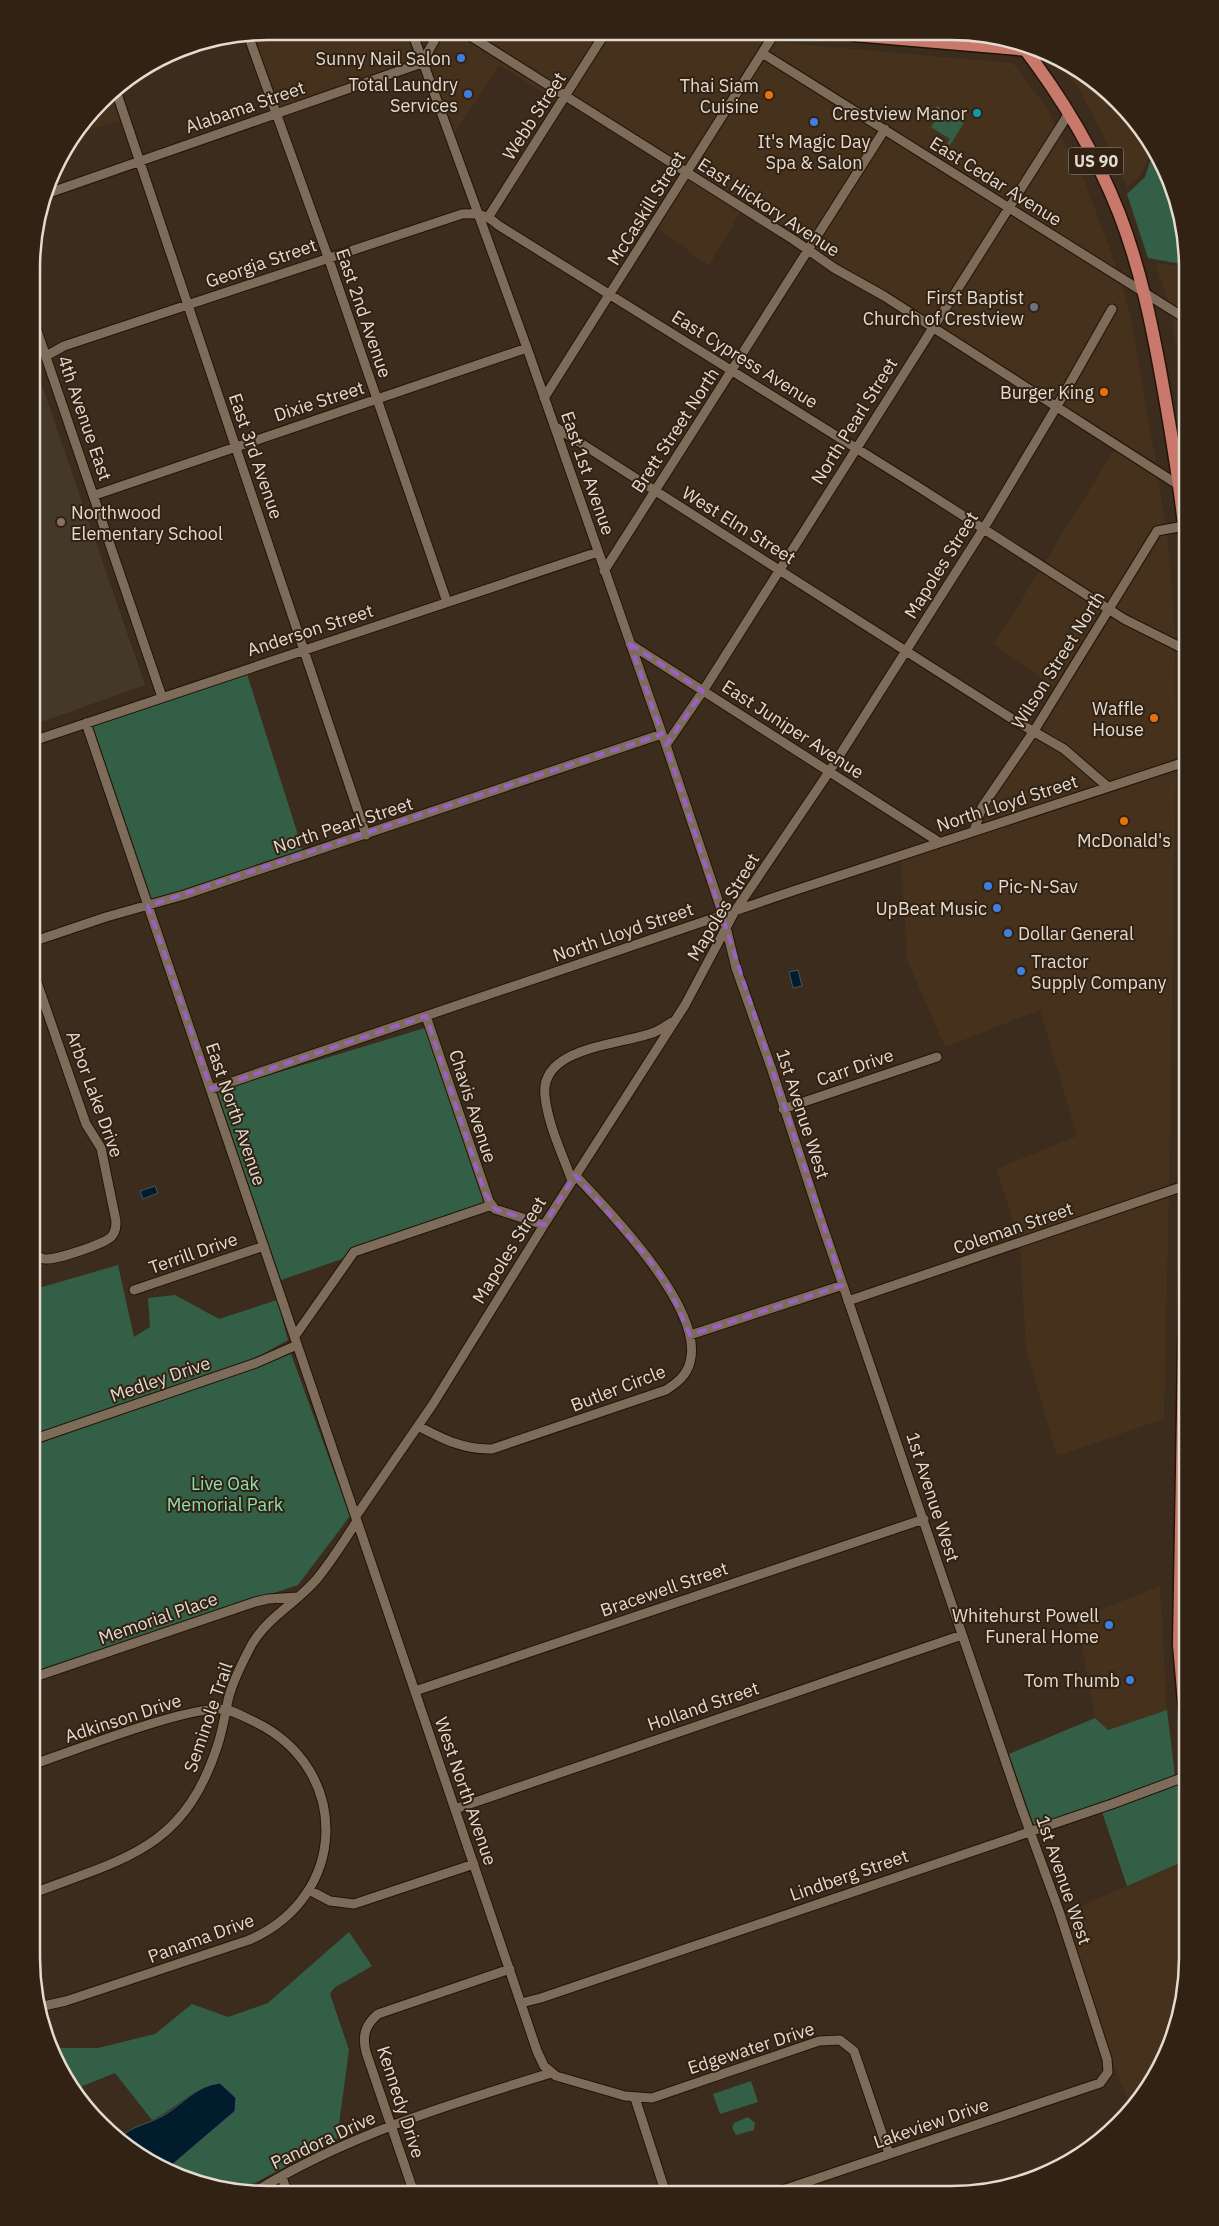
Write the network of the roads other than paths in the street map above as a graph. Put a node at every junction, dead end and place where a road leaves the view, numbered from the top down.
1 (250, 40) edge
2 (415, 40) edge
3 (434, 40) edge
4 (477, 40) edge
5 (601, 40) edge
6 (770, 40) edge
7 (925, 40) edge
8 (1001, 45) edge
9 (762, 53) junction
10 (1029, 54) edge
11 (422, 62) junction
12 (566, 97) junction
13 (117, 98) edge
14 (1069, 113) junction
15 (275, 114) junction
16 (885, 129) junction
17 (138, 162) junction
18 (687, 172) junction
19 (53, 191) edge
20 (1009, 209) junction
21 (478, 213) junction
22 (489, 216) junction
23 (808, 251) junction
24 (328, 257) junction
25 (1144, 292) junction
26 (611, 295) junction
27 (187, 305) junction
28 (1112, 309) dead end
29 (1179, 314) edge
30 (933, 327) junction
31 (40, 339) edge
32 (527, 348) junction
33 (46, 356) junction
34 (732, 370) junction
35 (544, 398) junction
36 (377, 399) junction
37 (1057, 406) junction
38 (554, 426) junction
39 (236, 445) junction
40 (856, 448) junction
41 (1179, 457) edge
42 (1179, 478) edge
43 (656, 491) junction
44 (94, 495) junction
45 (1179, 527) edge
46 (984, 528) junction
47 (598, 552) junction
48 (779, 569) junction
49 (604, 571) junction
50 (447, 602) junction
51 (1109, 609) junction
52 (630, 644) junction
53 (1179, 646) edge
54 (303, 650) junction
55 (906, 651) junction
56 (703, 691) junction
57 (162, 697) junction
58 (86, 723) junction
59 (1034, 731) junction
60 (662, 734) junction
61 (40, 739) edge
62 (666, 745) junction
63 (1179, 764) edge
64 (830, 772) junction
65 (1108, 787) junction
66 (974, 831) junction
67 (366, 835) junction
68 (939, 842) junction
69 (148, 906) junction
70 (735, 911) junction
71 (723, 915) junction
72 (726, 928) junction
73 (40, 939) edge
74 (40, 991) edge
75 (426, 1016) junction
76 (674, 1021) junction
77 (936, 1057) dead end
78 (211, 1089) junction
79 (784, 1108) junction
80 (574, 1178) junction
81 (1179, 1188) edge
82 (492, 1205) junction
83 (544, 1225) junction
84 (264, 1246) junction
85 (40, 1257) edge
86 (843, 1285) junction
87 (134, 1290) dead end
88 (848, 1301) junction
89 (690, 1335) junction
90 (296, 1341) junction
91 (418, 1426) junction
92 (40, 1437) edge
93 (357, 1519) junction
94 (924, 1519) junction
95 (297, 1597) junction
96 (962, 1635) junction
97 (40, 1675) edge
98 (415, 1691) junction
99 (227, 1710) junction
100 (40, 1763) edge
101 (1179, 1779) edge
102 (455, 1809) junction
103 (1030, 1831) junction
104 (474, 1864) junction
105 (309, 1890) junction
106 (40, 1891) edge
107 (510, 1969) junction
108 (521, 2003) junction
109 (45, 2006) edge
110 (552, 2073) junction
111 (1103, 2080) joint
112 (634, 2098) junction
113 (391, 2127) junction
114 (889, 2154) junction
115 (282, 2176) junction
116 (265, 2186) edge
117 (285, 2186) edge
118 (412, 2186) edge
119 (663, 2186) edge
120 (795, 2186) edge

1 - 15 street, East 2nd Avenue
2 - 11 street, East 1st Avenue
3 - 11 street
4 - 12 street, East Hickory Avenue
5 - 12 street, Webb Street
6 - 9 street, McCaskill Street
7 - 8 main road
9 - 16 street, East Cedar Avenue
9 - 18 street, McCaskill Street
10 - 14 main road, US 90
11 - 15 street, Alabama Street
11 - 21 street, East 1st Avenue
12 - 18 street, East Hickory Avenue
12 - 22 street, Webb Street
13 - 17 street, East 3rd Avenue
14 - 20 street, North Pearl Street
14 - 25 main road, US 90
15 - 17 street, Alabama Street
15 - 24 street, East 2nd Avenue
16 - 20 street, East Cedar Avenue
16 - 23 street, Brett Street North
17 - 19 street, Alabama Street
17 - 27 street, East 3rd Avenue
18 - 23 street, East Hickory Avenue
18 - 26 street, McCaskill Street
20 - 25 street, East Cedar Avenue
20 - 30 street, North Pearl Street
21 - 22 street, Georgia Street
21 - 24 street, Georgia Street
21 - 32 street, East 1st Avenue
22 - 26 street, East Cypress Avenue
23 - 30 street, East Hickory Avenue
23 - 34 street, Brett Street North
24 - 27 street, Georgia Street
24 - 36 street, East 2nd Avenue
25 - 29 street, East Cedar Avenue
25 - 41 main road, US 90
26 - 34 street, East Cypress Avenue
26 - 35 street, McCaskill Street
27 - 33 street, Georgia Street
27 - 39 street, East 3rd Avenue
28 - 37 street, Mapoles Street
30 - 37 street, East Hickory Avenue
30 - 40 street, North Pearl Street
31 - 33 street, 4th Avenue East
32 - 35 street, East 1st Avenue
32 - 36 street, Dixie Street
33 - 44 street, 4th Avenue East
34 - 40 street, East Cypress Avenue
34 - 43 street, Brett Street North
35 - 38 street, East 1st Avenue
36 - 39 street, Dixie Street
36 - 50 street, East 2nd Avenue
37 - 42 street, East Hickory Avenue
37 - 46 street, Mapoles Street
38 - 43 street, West Elm Street
38 - 47 street, East 1st Avenue
39 - 44 street, Dixie Street
39 - 54 street, East 3rd Avenue
40 - 46 street, East Cypress Avenue
40 - 48 street, North Pearl Street
43 - 48 street, West Elm Street
43 - 49 street, Brett Street North
44 - 57 street, 4th Avenue East
45 - 51 street, Wilson Street North
46 - 51 street, East Cypress Avenue
46 - 55 street, Mapoles Street
47 - 49 street, East 1st Avenue
47 - 50 street, Anderson Street
48 - 55 street, West Elm Street
48 - 56 street, North Pearl Street
49 - 52 street, East 1st Avenue
50 - 54 street, Anderson Street
51 - 53 street, East Cypress Avenue
51 - 59 street, Wilson Street North
52 - 56 street, East Juniper Avenue
52 - 60 street, East 1st Avenue
54 - 57 street, Anderson Street
54 - 67 street, East 3rd Avenue
55 - 59 street, West Elm Street
55 - 64 street, Mapoles Street
56 - 62 street, North Pearl Street
56 - 64 street, East Juniper Avenue
57 - 58 street, Anderson Street
58 - 61 street, Anderson Street
58 - 69 street, East North Avenue
59 - 65 street, West Elm Street
59 - 66 street, Wilson Street North
60 - 62 street, East 1st Avenue
60 - 67 street, North Pearl Street
62 - 71 street, East 1st Avenue
63 - 65 street, North Lloyd Street
64 - 68 street, East Juniper Avenue
64 - 70 street, Mapoles Street
65 - 66 street, North Lloyd Street
66 - 68 street, North Lloyd Street
67 - 69 street, North Pearl Street
68 - 70 street, North Lloyd Street
69 - 73 street, North Pearl Street
69 - 78 street, East North Avenue
70 - 71 street, North Lloyd Street
70 - 72 street, Mapoles Street
71 - 72 street, East 1st Avenue
71 - 75 street, North Lloyd Street
72 - 76 street, Mapoles Street
72 - 79 street, 1st Avenue West
74 - 85 street, Arbor Lake Drive
75 - 78 street, North Lloyd Street
75 - 82 street, Chavis Avenue
76 - 80 street, Mapoles Street
76 - 80 street
77 - 79 street, Carr Drive
78 - 84 street, East North Avenue
79 - 86 street, 1st Avenue West
80 - 83 street, Mapoles Street
80 - 89 street, Butler Circle
81 - 88 street, Coleman Street
82 - 83 street
82 - 90 street
83 - 91 street, Mapoles Street
84 - 87 street, Terrill Drive
84 - 90 street, East North Avenue
86 - 88 street, 1st Avenue West
86 - 89 street
88 - 94 street, 1st Avenue West
89 - 91 street, Butler Circle
90 - 92 street, Medley Drive
90 - 93 street, East North Avenue
91 - 93 street, Mapoles Street
93 - 95 street, Seminole Trail
93 - 98 street, West North Avenue
94 - 96 street, 1st Avenue West
94 - 98 street, Bracewell Street
95 - 97 street, Memorial Place
95 - 99 street, Seminole Trail
96 - 102 street, Holland Street
96 - 103 street, 1st Avenue West
98 - 102 street, West North Avenue
99 - 100 street, Adkinson Drive
99 - 105 street, Panama Drive
99 - 106 street, Seminole Trail
101 - 103 street, Lindberg Street
102 - 104 street, West North Avenue
103 - 108 street, Lindberg Street
103 - 111 street, 1st Avenue West
104 - 105 street
104 - 107 street, West North Avenue
105 - 109 street, Panama Drive
107 - 108 street, West North Avenue
107 - 113 street, Kennedy Drive
108 - 110 street, West North Avenue
110 - 112 street, Edgewater Drive
110 - 113 street, Pandora Drive
111 - 114 street, Lakeview Drive
112 - 114 street, Edgewater Drive
112 - 119 street
113 - 115 street, Pandora Drive
113 - 118 street, Kennedy Drive
114 - 120 street, Lakeview Drive
115 - 116 street, Pandora Drive
115 - 117 street

